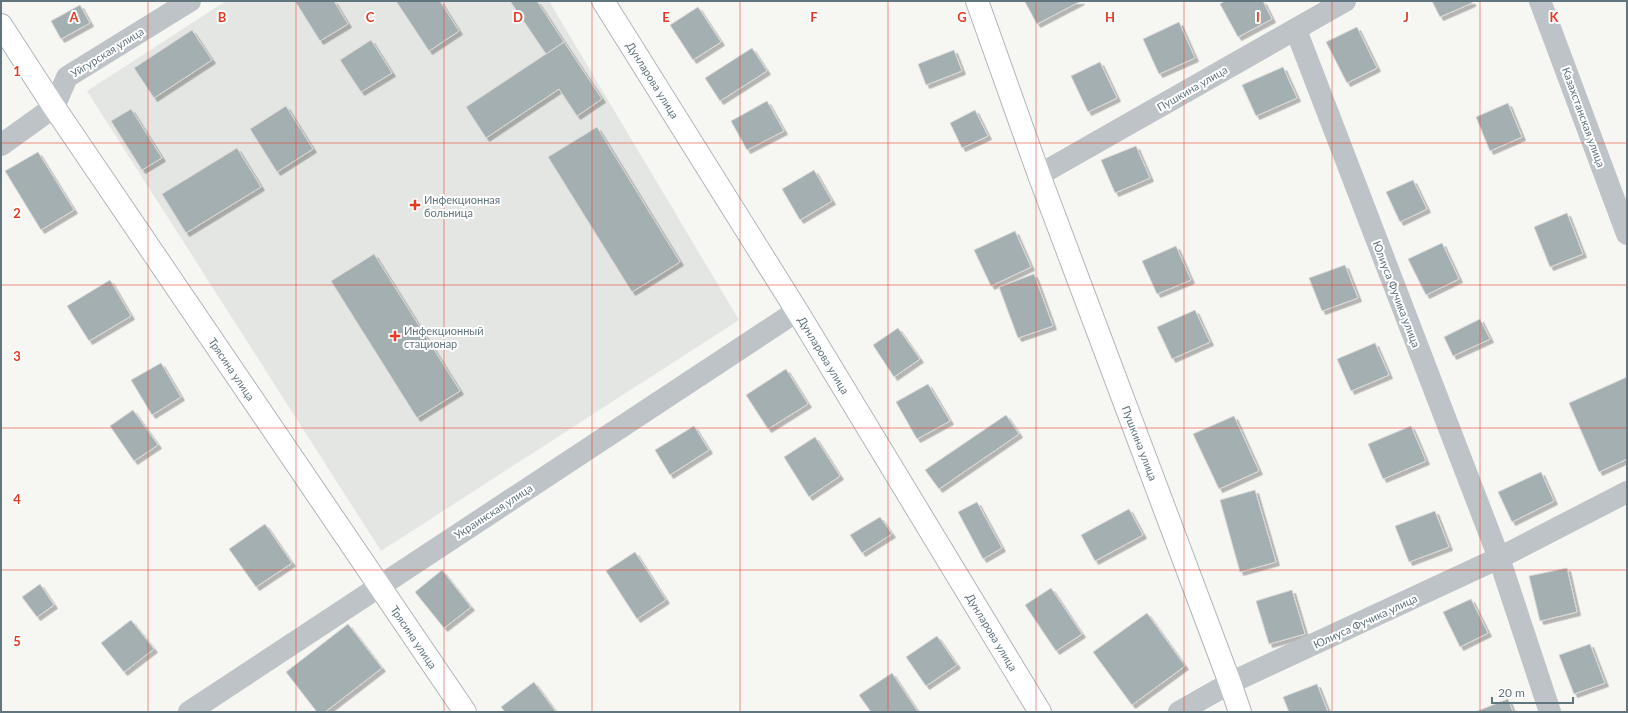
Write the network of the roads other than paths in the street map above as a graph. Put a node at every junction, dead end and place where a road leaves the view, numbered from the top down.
1 (190, 1) edge
2 (604, 1) edge
3 (977, 1) edge
4 (1345, 1) edge
5 (1540, 1) edge
6 (1, 25) edge
7 (1296, 30) junction
8 (54, 107) junction
9 (1, 145) edge
10 (1040, 175) junction
11 (1627, 234) edge
12 (796, 310) junction
13 (1627, 492) edge
14 (1499, 558) junction
15 (380, 586) junction
16 (1230, 683) junction
17 (189, 712) edge
18 (465, 712) edge
19 (1040, 712) edge
20 (1179, 712) edge
21 (1240, 712) edge
22 (1550, 712) edge

1 - 8 street, Уйгурская улица
2 - 12 main road, Дунларова улица
3 - 10 main road, Пушкина улица
4 - 7 street, Пушкина улица
5 - 11 street, Казахстанская улица
6 - 8 main road, Трясина улица
7 - 10 street, Пушкина улица
7 - 14 street, Юлиуса Фучика улица
8 - 9 street
8 - 15 main road, Трясина улица
10 - 16 main road, Пушкина улица
12 - 15 street, Украинская улица
12 - 19 main road, Дунларова улица
13 - 14 street, Юлиуса Фучика улица
14 - 16 street, Юлиуса Фучика улица
14 - 22 street, Юлиуса Фучика улица
15 - 17 street, Украинская улица
15 - 18 main road, Трясина улица
16 - 20 street, Юлиуса Фучика улица
16 - 21 main road, Пушкина улица

